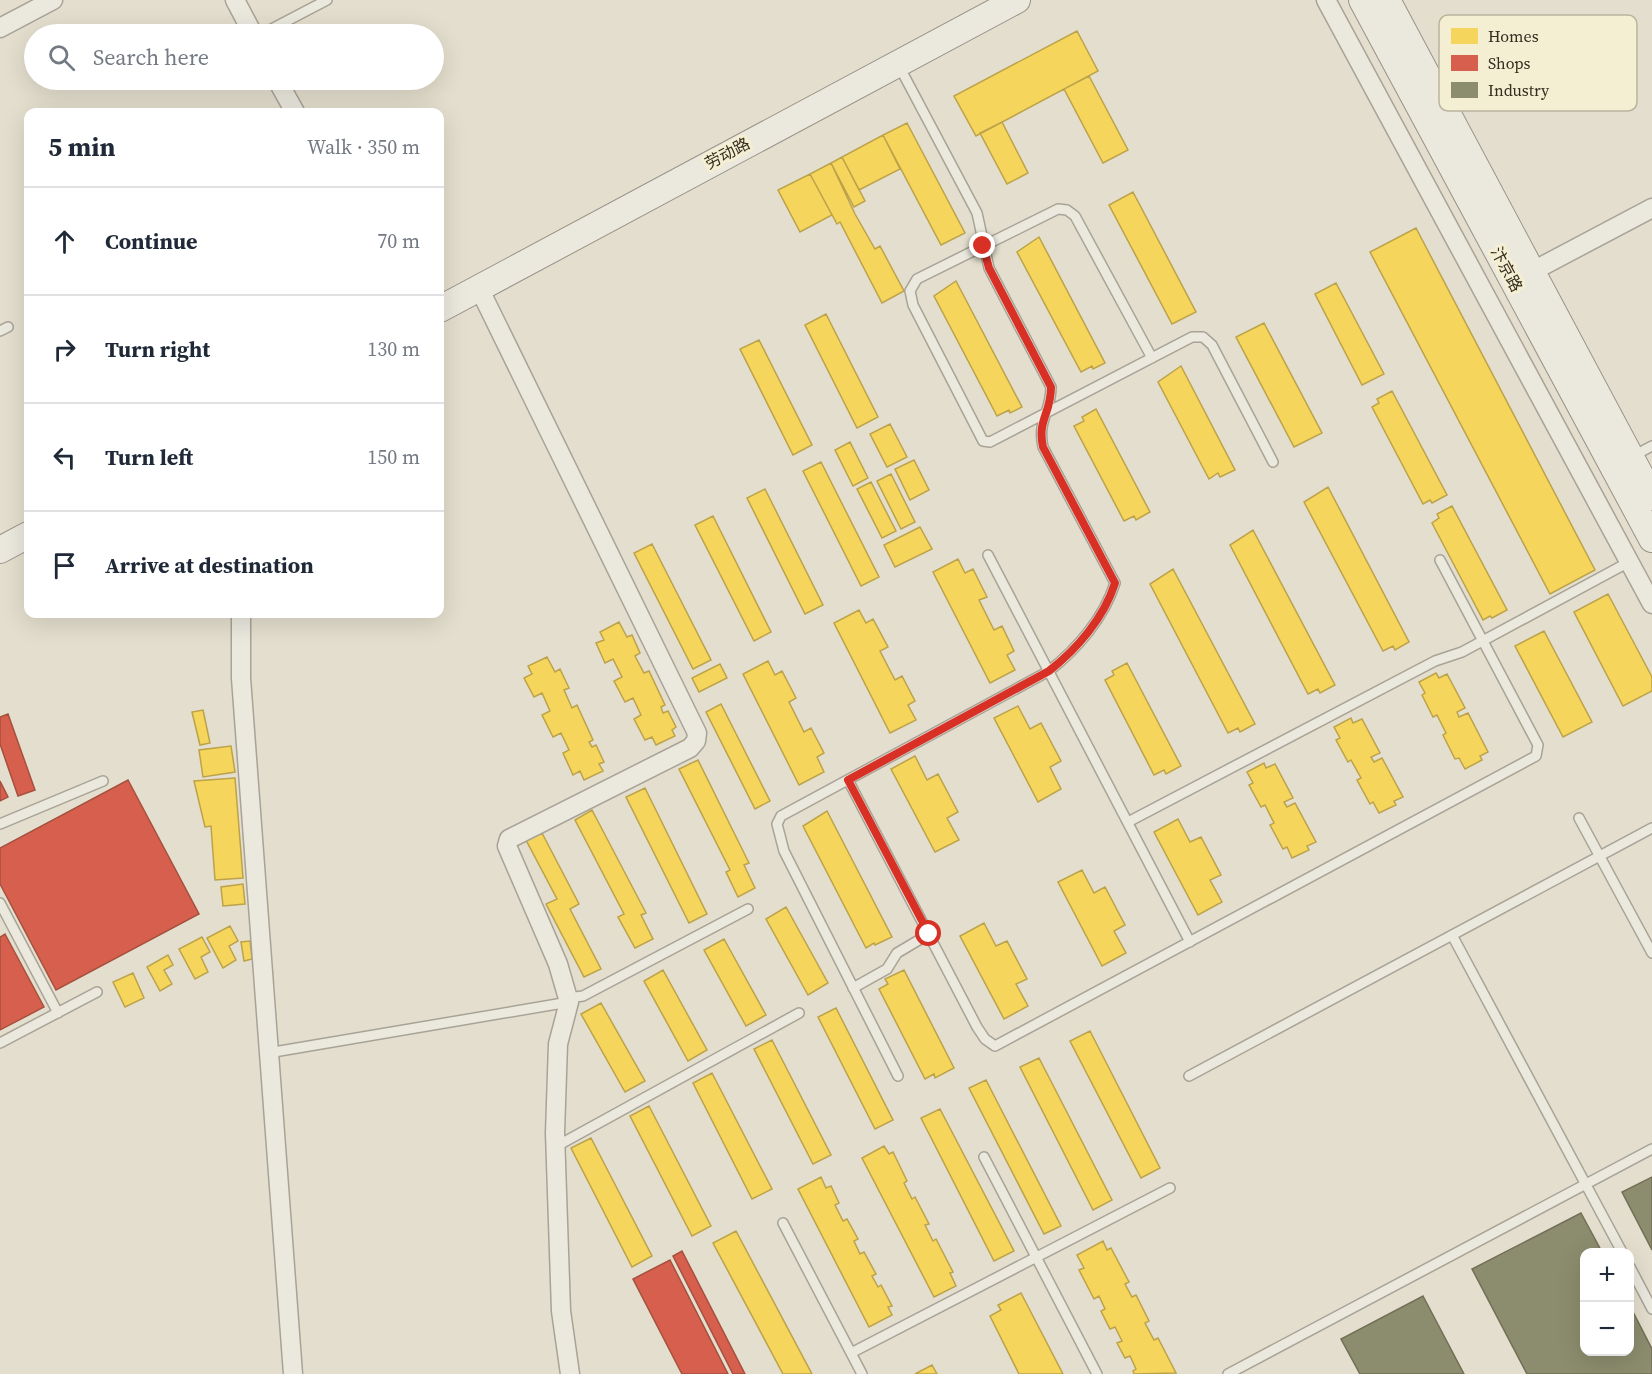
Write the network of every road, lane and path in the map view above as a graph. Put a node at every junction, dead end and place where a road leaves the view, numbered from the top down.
1 (52, 0) edge
2 (235, 0) edge
3 (327, 0) edge
4 (1017, 0) edge
5 (1326, 0) edge
6 (1362, 0) edge
7 (1386, 0) edge
8 (248, 24) edge
9 (281, 24) edge
10 (0, 28) edge
11 (897, 63) junction
12 (283, 90) edge
13 (1439, 99) edge
14 (293, 108) edge
15 (1446, 111) edge
16 (1652, 208) edge
17 (983, 246) junction
18 (1532, 272) junction
19 (479, 288) junction
20 (444, 307) edge
21 (1152, 358) junction
22 (1047, 412) junction
23 (1641, 452) edge
24 (1273, 462) dead end
25 (1652, 497) edge
26 (24, 537) edge
27 (1652, 539) edge
28 (0, 550) edge
29 (988, 555) dead end
30 (1440, 560) dead end
31 (1629, 562) junction
32 (1652, 604) edge
33 (241, 618) edge
34 (1483, 641) junction
35 (1049, 671) junction
36 (848, 780) junction
37 (103, 781) dead end
38 (1579, 818) dead end
39 (1128, 822) junction
40 (0, 824) edge
41 (1652, 828) edge
42 (1599, 856) junction
43 (0, 903) edge
44 (748, 909) dead end
45 (929, 934) junction
46 (1452, 935) junction
47 (1190, 942) junction
48 (1652, 953) edge
49 (853, 988) junction
50 (97, 992) dead end
51 (568, 1000) junction
52 (58, 1013) junction
53 (799, 1013) dead end
54 (0, 1043) edge
55 (268, 1053) junction
56 (898, 1076) dead end
57 (1189, 1076) dead end
58 (555, 1147) junction
59 (1652, 1149) edge
60 (984, 1157) dead end
61 (1586, 1185) junction
62 (1170, 1188) dead end
63 (783, 1223) dead end
64 (1620, 1248) edge
65 (1036, 1257) junction
66 (1634, 1276) edge
67 (1652, 1309) edge
68 (851, 1353) junction
69 (293, 1374) edge
70 (570, 1374) edge
71 (862, 1374) edge
72 (1097, 1374) edge
73 (1228, 1374) edge

1 - 10 street
2 - 8 street
3 - 9 lane
4 - 11 main road, 劳动路
5 - 31 street
6 - 27 main road, 汴京路
7 - 13 main road, 汴京路
11 - 17 lane
11 - 19 main road, 劳动路
12 - 14 street
15 - 18 main road, 汴京路
16 - 18 street
17 - 21 lane
17 - 22 lane
17 - 22 lane
18 - 23 main road, 汴京路
19 - 20 main road, 劳动路
19 - 51 street
21 - 22 lane
21 - 24 lane
22 - 35 lane
23 - 25 main road, 汴京路
26 - 28 main road
29 - 35 lane
30 - 34 lane
31 - 32 street
31 - 34 lane
33 - 55 street
34 - 39 lane
34 - 47 lane
35 - 36 lane
35 - 39 lane
36 - 45 lane
36 - 49 lane
37 - 40 lane
38 - 42 lane
39 - 47 lane
41 - 42 lane
42 - 46 lane
42 - 48 lane
43 - 52 lane
44 - 51 lane
45 - 47 lane
45 - 49 lane
46 - 57 lane
46 - 61 lane
49 - 56 lane
50 - 52 lane
51 - 55 lane
51 - 58 street
52 - 54 lane
53 - 58 lane
55 - 69 street
58 - 70 street
59 - 61 lane
60 - 65 lane
61 - 64 lane
61 - 73 lane
62 - 65 lane
63 - 68 lane
65 - 68 lane
65 - 72 lane
66 - 67 lane
68 - 71 lane

